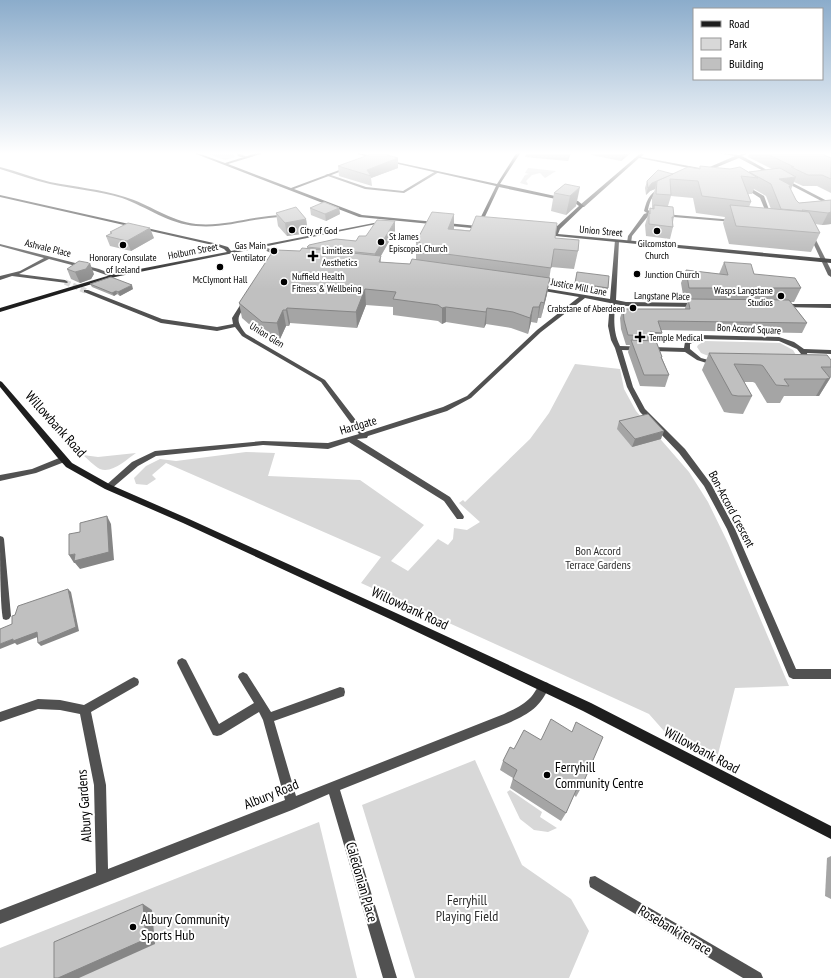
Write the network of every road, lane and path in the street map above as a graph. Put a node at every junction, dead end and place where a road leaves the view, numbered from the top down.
1 (7, 198) edge
2 (124, 198) edge
3 (313, 198) edge
4 (492, 198) edge
5 (556, 198) edge
6 (591, 198) edge
7 (649, 198) edge
8 (762, 198) edge
9 (817, 198) edge
10 (584, 204) junction
11 (831, 205) edge
12 (651, 214) junction
13 (284, 216) edge
14 (361, 216) junction
15 (392, 220) junction
16 (740, 222) edge
17 (773, 225) edge
18 (369, 226) junction
19 (478, 228) junction
20 (808, 228) edge
21 (488, 229) edge
22 (539, 234) edge
23 (555, 235) junction
24 (617, 241) junction
25 (629, 242) junction
26 (276, 244) junction
27 (0, 245) edge
28 (261, 247) junction
29 (230, 253) junction
30 (48, 258) junction
31 (824, 261) junction
32 (831, 261) edge
33 (831, 274) edge
34 (12, 276) junction
35 (114, 276) junction
36 (0, 278) edge
37 (65, 282) tunnel mouth
38 (533, 288) edge
39 (86, 291) tunnel mouth
40 (250, 294) edge
41 (583, 297) junction
42 (613, 302) junction
43 (704, 305) edge
44 (775, 306) edge
45 (831, 306) edge
46 (0, 310) edge
47 (236, 325) junction
48 (618, 348) junction
49 (687, 350) junction
50 (804, 351) junction
51 (831, 352) edge
52 (0, 383) edge
53 (364, 436) junction
54 (352, 440) junction
55 (64, 459) junction
56 (0, 478) edge
57 (108, 487) junction
58 (460, 517) dead end
59 (0, 540) edge
60 (6, 616) dead end
61 (182, 663) dead end
62 (831, 674) edge
63 (243, 677) dead end
64 (134, 682) dead end
65 (544, 687) junction
66 (340, 692) dead end
67 (260, 705) junction
68 (85, 710) junction
69 (0, 717) edge
70 (268, 718) junction
71 (334, 787) junction
72 (292, 804) junction
73 (831, 833) edge
74 (102, 877) junction
75 (595, 882) dead end
76 (0, 917) edge
77 (390, 978) edge
78 (756, 978) edge

1 - 29 street
2 - 13 street
3 - 14 street
4 - 19 street
5 - 10 street
6 - 10 street
7 - 12 street
8 - 17 street
9 - 11 street
10 - 23 street
12 - 16 street
12 - 25 street
14 - 15 street
14 - 18 street
15 - 18 street, Holburn Street
15 - 19 street
18 - 26 street, Holburn Street
19 - 21 street
20 - 31 street
22 - 23 street, Union Street
23 - 24 street, Union Street
24 - 25 street, Union Street
24 - 42 street, Bon-Accord Crescent
25 - 31 street, Union Street
26 - 28 street, Holburn Street
26 - 28 street
27 - 30 street, Ashvale Place
28 - 29 street, Holburn Street
29 - 35 street, Holburn Street
30 - 34 street
30 - 35 street, Ashvale Place
31 - 32 street, Union Street
31 - 33 street
34 - 36 street
34 - 37 street
35 - 46 street, Holburn Street
38 - 41 street, Justice Mill Lane
39 - 47 street, Union Glen
40 - 47 street
41 - 42 street, Justice Mill Lane
41 - 53 street, Hardgate
42 - 43 street, Langstane Place
42 - 48 street, Bon-Accord Crescent
44 - 45 street
47 - 53 street, Union Glen
48 - 49 street
48 - 62 street, Bon-Accord Crescent
49 - 50 street, Bon Accord Square
49 - 50 street
50 - 51 street
52 - 55 street, Willowbank Road
53 - 54 street, Hardgate
54 - 57 street, Hardgate
54 - 58 street
55 - 56 street
55 - 57 street, Willowbank Road
57 - 65 street, Willowbank Road
59 - 60 street
61 - 67 street
63 - 67 street
64 - 68 street
65 - 71 street, Albury Road
65 - 73 street, Willowbank Road
66 - 70 street
67 - 70 street
68 - 69 street
68 - 74 street, Albury Gardens
70 - 72 street
71 - 72 street, Albury Road
71 - 77 street, Caledonian Place
72 - 74 street, Albury Road
74 - 76 street, Albury Road
75 - 78 street, Rosebank Terrace

